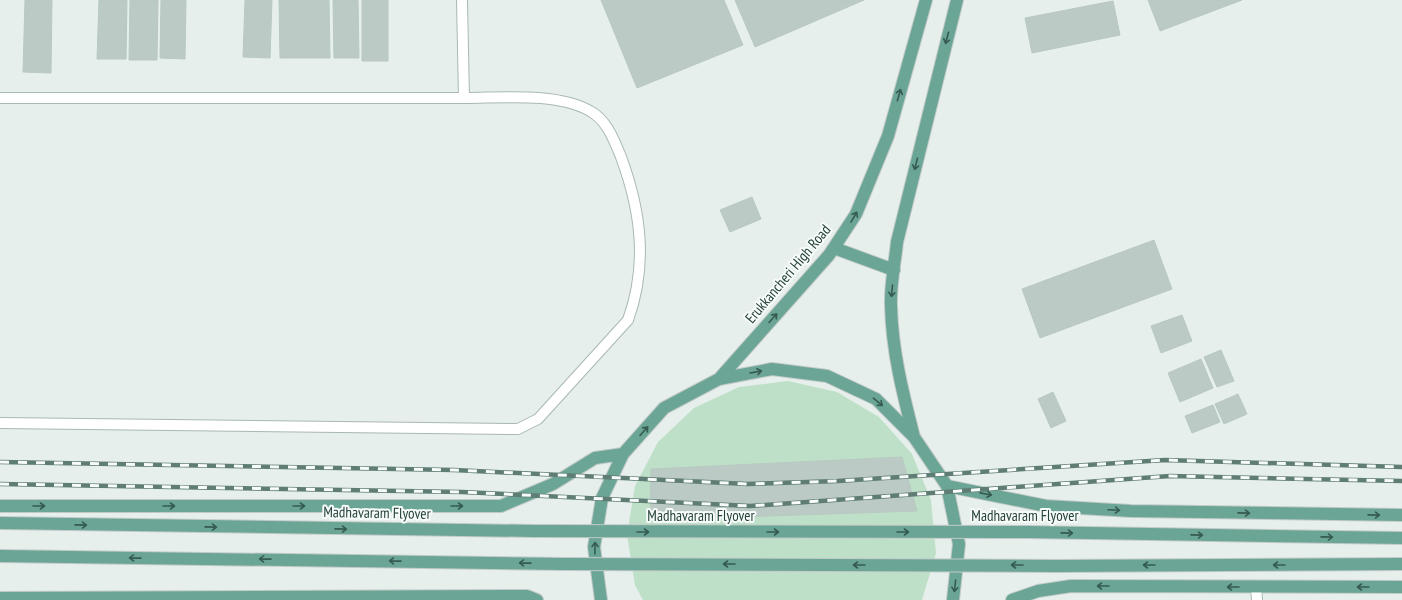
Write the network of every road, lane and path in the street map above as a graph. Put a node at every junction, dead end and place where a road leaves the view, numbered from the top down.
1 (462, 0) edge
2 (926, 0) edge
3 (957, 0) edge
4 (0, 98) edge
5 (464, 98) junction
6 (834, 248) junction
7 (894, 270) junction
8 (719, 378) junction
9 (0, 423) edge
10 (914, 437) junction
11 (623, 454) junction
12 (947, 486) junction
13 (0, 506) edge
14 (1402, 515) edge
15 (0, 524) edge
16 (1402, 538) edge
17 (0, 556) edge
18 (1402, 564) edge
19 (1256, 587) junction
20 (1402, 587) edge
21 (0, 598) edge
22 (306, 598) edge
23 (511, 598) edge
24 (537, 600) edge
25 (601, 600) edge
26 (954, 600) edge
27 (1012, 600) edge
28 (1257, 600) edge

1 - 5 lane
6 -> 2 main road, Erukkancheri High Road
3 -> 7 main road
4 - 5 lane
5 - 9 lane
6 - 7 main road
8 -> 6 main road, Erukkancheri High Road
7 -> 10 main road
8 -> 10 main road
11 -> 8 main road
10 - 12 main road
13 -> 11 main road
25 -> 11 main road
12 -> 14 main road
12 -> 26 main road
15 -> 16 main road, Madhavaram Flyover, bridge
18 -> 17 main road, bridge
20 -> 19 main road
19 -> 27 main road
19 - 28 lane
21 - 22 main road
22 - 23 main road
23 - 24 main road

